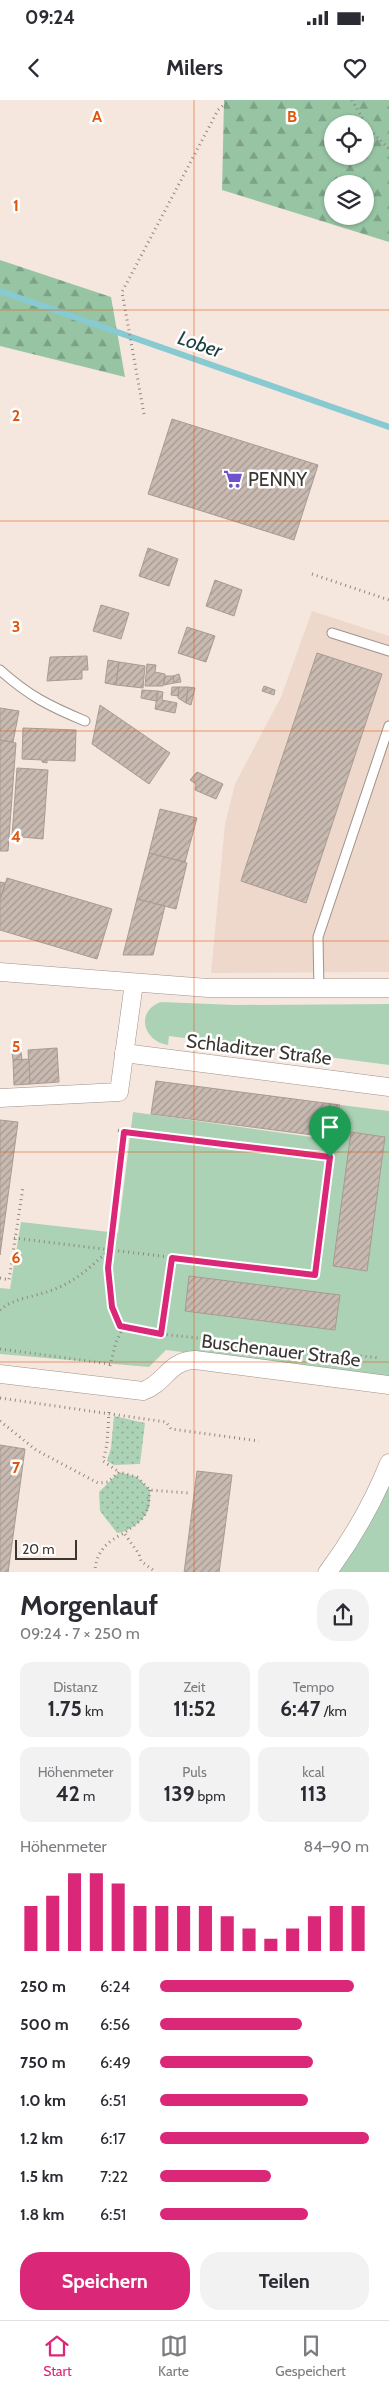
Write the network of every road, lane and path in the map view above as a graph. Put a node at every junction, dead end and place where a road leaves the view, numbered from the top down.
1 (229, 100) edge
2 (352, 100) edge
3 (389, 149) edge
4 (144, 414) dead end
5 (312, 574) dead end
6 (389, 600) edge
7 (332, 633) dead end
8 (389, 651) edge
9 (0, 670) edge
10 (85, 721) dead end
11 (389, 726) edge
12 (0, 972) edge
13 (134, 983) junction
14 (389, 988) edge
15 (319, 989) junction
16 (124, 1053) junction
17 (389, 1087) edge
18 (0, 1098) edge
19 (114, 1130) dead end
20 (124, 1132) junction
21 (23, 1187) dead end
22 (14, 1238) junction
23 (110, 1250) junction
24 (172, 1258) junction
25 (0, 1278) edge
26 (0, 1310) edge
27 (123, 1328) junction
28 (161, 1334) junction
29 (0, 1349) edge
30 (380, 1358) dead end
31 (110, 1364) junction
32 (0, 1374) edge
33 (389, 1385) edge
34 (107, 1386) junction
35 (0, 1398) edge
36 (109, 1412) junction
37 (0, 1421) edge
38 (259, 1441) dead end
39 (389, 1462) edge
40 (119, 1472) junction
41 (150, 1490) junction
42 (188, 1493) dead end
43 (124, 1533) junction
44 (95, 1572) edge
45 (153, 1572) edge
46 (327, 1572) edge

1 - 4 path
2 - 3 path
5 - 6 path
7 - 8 lane
9 - 10 lane
11 - 15 lane
12 - 13 street
13 - 15 street
13 - 16 street
14 - 15 street
16 - 17 street, Schladitzer Straße
16 - 18 street
19 - 20 path
20 - 23 path
20 - 24 path
21 - 22 path
22 - 23 path
22 - 25 path
23 - 24 path
23 - 26 path
23 - 27 path
24 - 28 path
27 - 28 path
27 - 31 path
28 - 30 path
29 - 31 path
31 - 34 path
32 - 34 street, Buschenauer Straße
33 - 34 street, Buschenauer Straße
35 - 36 path
36 - 38 path
36 - 40 path
37 - 40 path
39 - 46 street
40 - 41 path
41 - 42 path
41 - 43 path
43 - 44 path
43 - 45 path

